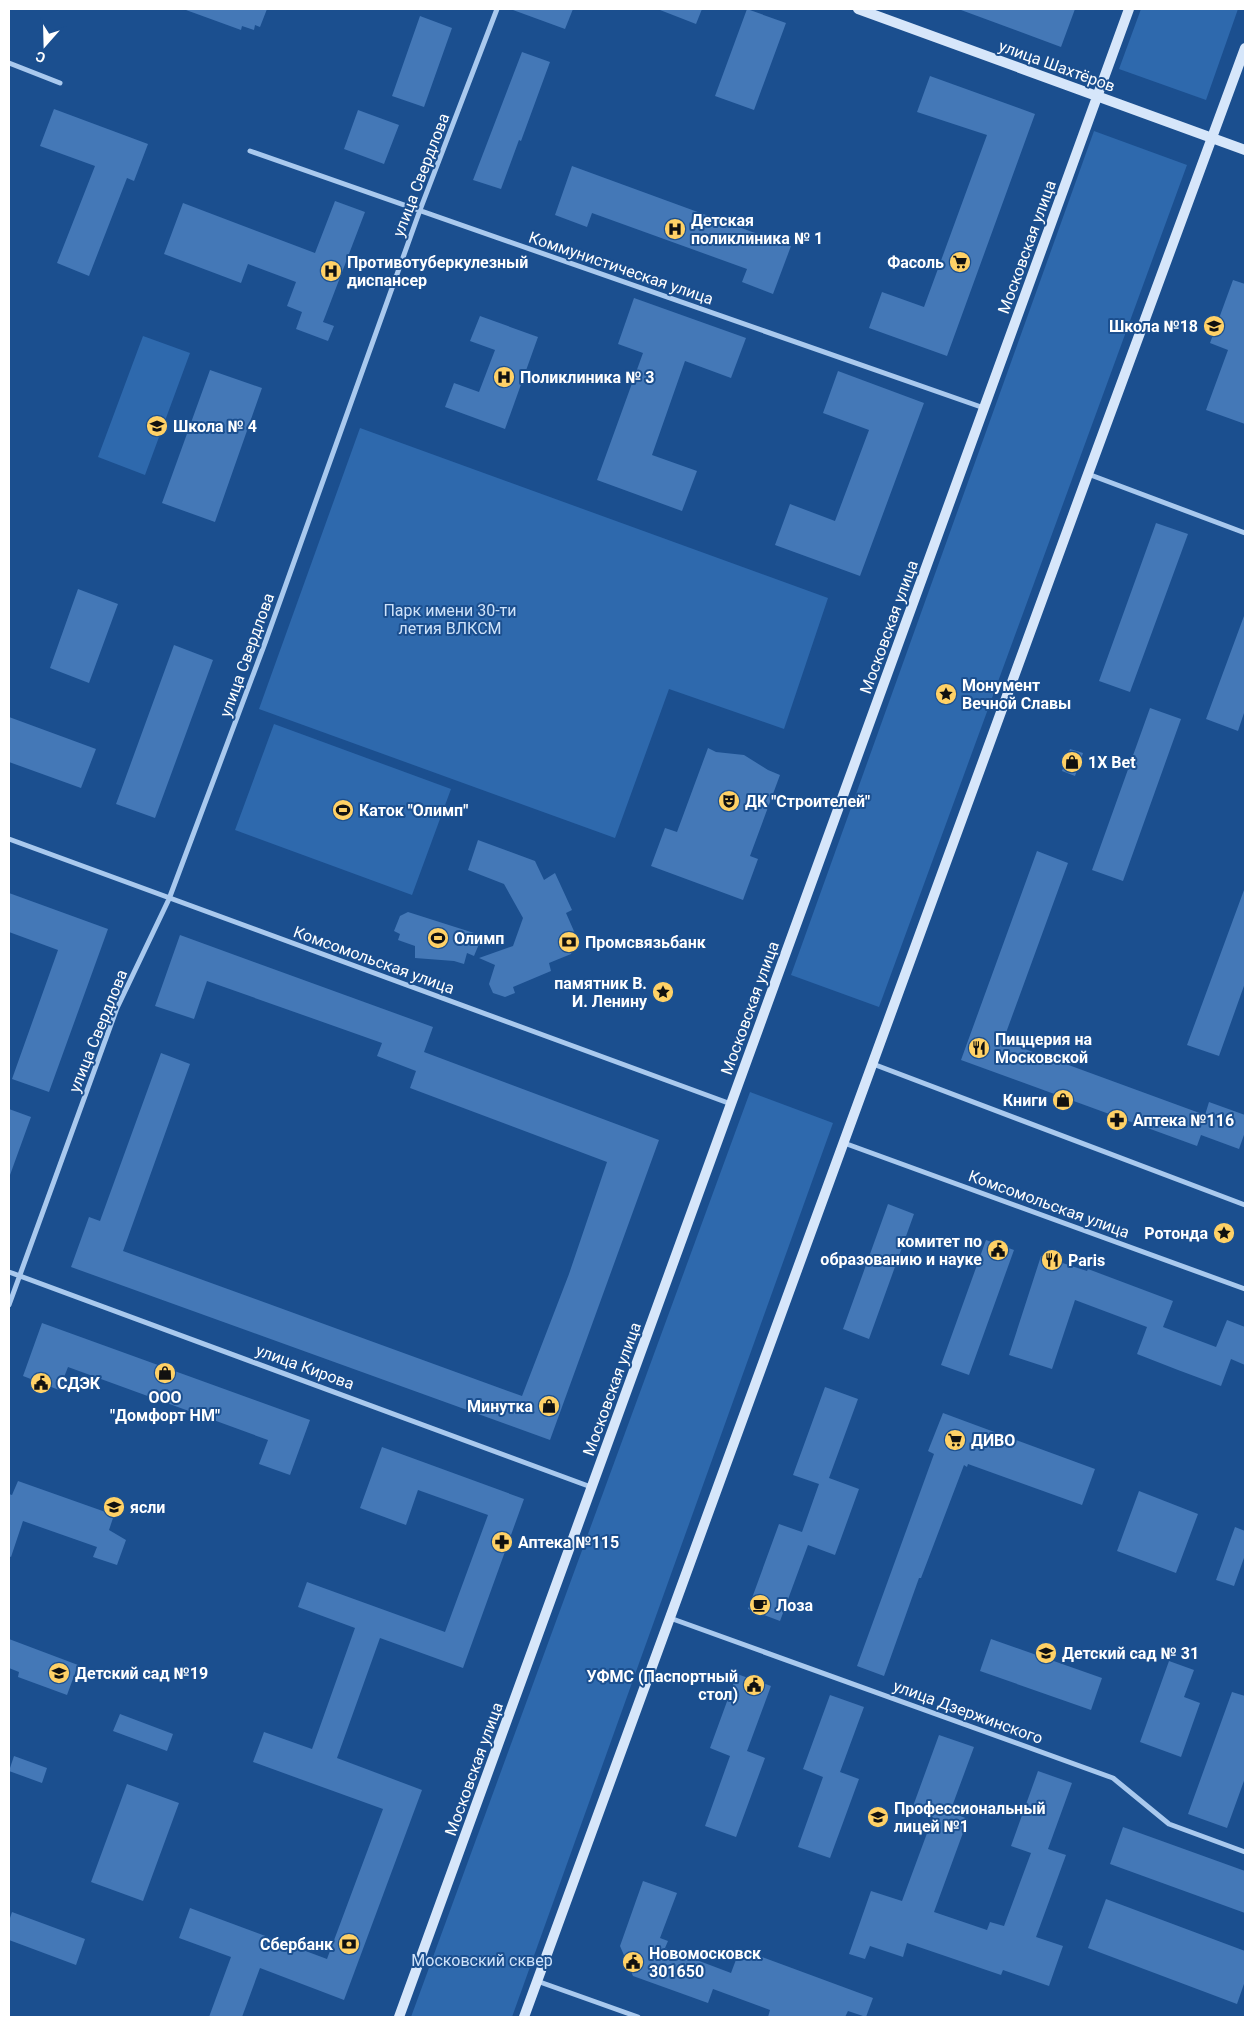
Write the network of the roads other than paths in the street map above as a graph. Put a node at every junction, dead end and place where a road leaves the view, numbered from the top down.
1 (497, 9) edge
2 (858, 9) edge
3 (1129, 9) edge
4 (1245, 48) edge
5 (9, 63) edge
6 (60, 83) dead end
7 (1097, 96) junction
8 (1212, 138) junction
9 (1245, 150) edge
10 (250, 151) dead end
11 (420, 210) junction
12 (984, 408) junction
13 (1088, 474) junction
14 (1245, 533) edge
15 (9, 840) edge
16 (169, 899) junction
17 (872, 1064) junction
18 (731, 1104) junction
19 (844, 1143) junction
20 (1245, 1205) edge
21 (9, 1272) edge
22 (19, 1276) junction
23 (1245, 1289) edge
24 (9, 1305) edge
25 (592, 1487) junction
26 (670, 1618) junction
27 (1245, 1852) edge
28 (537, 1981) junction
29 (399, 2017) edge
30 (524, 2017) edge
31 (638, 2017) edge

1 - 11 street, улица Свердлова
2 - 7 main road, улица Шахтёров
3 - 7 main road, Московская улица
4 - 8 main road
5 - 6 street
7 - 8 main road, улица Шахтёров
7 - 12 main road, Московская улица
8 - 9 main road, улица Шахтёров
8 - 13 main road
10 - 11 street, Коммунистическая улица
11 - 12 street, Коммунистическая улица
11 - 16 street, улица Свердлова
12 - 18 main road, Московская улица
13 - 14 street
13 - 17 main road
15 - 16 street, Комсомольская улица
16 - 18 street, Комсомольская улица
16 - 22 street, улица Свердлова
17 - 19 main road
17 - 20 street
18 - 25 main road, Московская улица
19 - 23 street, Комсомольская улица
19 - 26 main road
21 - 22 street, улица Кирова
22 - 24 street, улица Свердлова
22 - 25 street, улица Кирова
25 - 29 main road, Московская улица
26 - 27 street, улица Дзержинского
26 - 28 main road
28 - 30 main road
28 - 31 street

